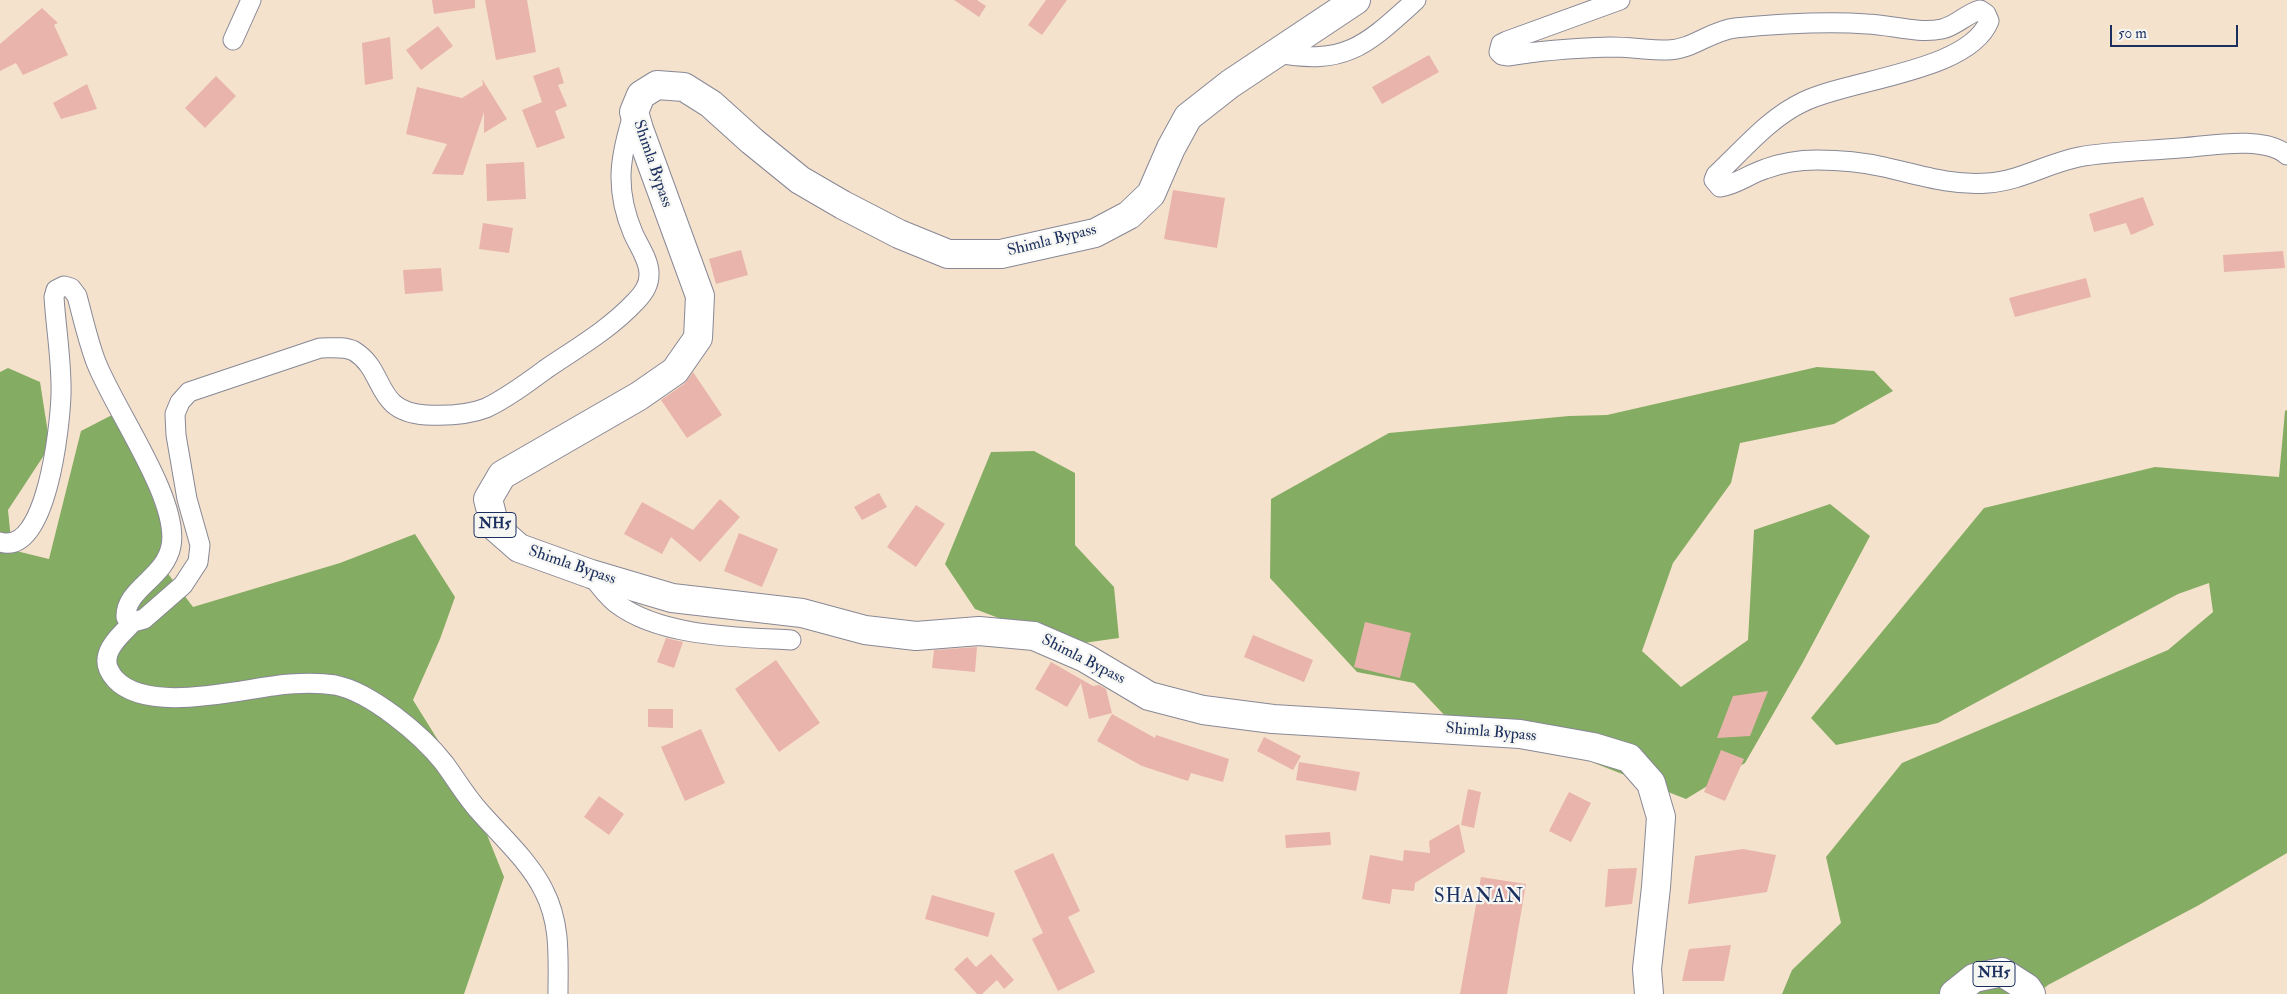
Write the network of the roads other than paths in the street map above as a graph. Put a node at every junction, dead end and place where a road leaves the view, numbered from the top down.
1 (251, 0) edge
2 (1356, 0) edge
3 (1416, 0) edge
4 (1620, 0) edge
5 (233, 40) dead end
6 (1277, 53) junction
7 (634, 112) junction
8 (2287, 155) edge
9 (0, 542) edge
10 (591, 574) junction
11 (133, 622) junction
12 (791, 640) dead end
13 (558, 994) edge
14 (1649, 994) edge
15 (1954, 994) edge
16 (2031, 994) edge

1 - 5 street
2 - 6 highway, Shimla Bypass
3 - 6 street
4 - 8 street
6 - 7 highway, Shimla Bypass
7 - 10 highway, Shimla Bypass / NH5
7 - 11 street
9 - 11 street
10 - 12 street
10 - 14 highway, Shimla Bypass / NH5
11 - 13 street
15 - 16 highway, NH5

